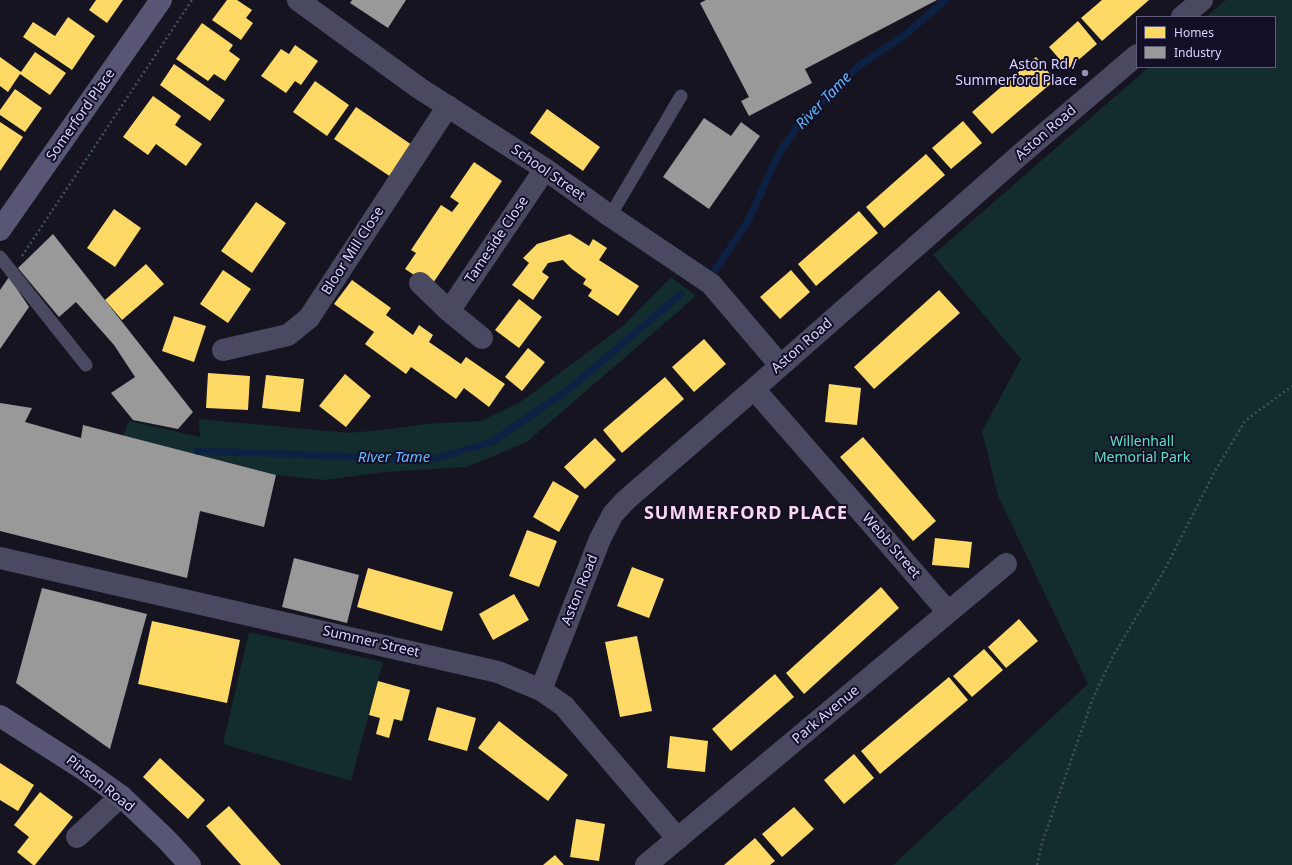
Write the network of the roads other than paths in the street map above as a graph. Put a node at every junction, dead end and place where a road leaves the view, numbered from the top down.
1 (161, 0) edge
2 (298, 0) edge
3 (1202, 0) edge
4 (1183, 16) edge
5 (1136, 56) edge
6 (681, 96) dead end
7 (448, 106) junction
8 (544, 168) junction
9 (610, 216) junction
10 (0, 230) edge
11 (0, 257) edge
12 (420, 283) dead end
13 (449, 310) junction
14 (482, 338) dead end
15 (223, 350) dead end
16 (86, 365) dead end
17 (780, 365) junction
18 (754, 389) junction
19 (0, 558) edge
20 (1006, 564) dead end
21 (948, 612) junction
22 (541, 690) junction
23 (0, 716) edge
24 (121, 796) junction
25 (76, 837) dead end
26 (678, 839) junction
27 (190, 865) edge
28 (646, 865) edge

1 - 10 main road, Somerford Place
2 - 7 street, School Street
3 - 4 street
5 - 17 street, Aston Road
6 - 9 lane
7 - 8 street, School Street
7 - 15 street, Bloor Mill Close
8 - 9 street, School Street
8 - 13 street, Tameside Close
9 - 17 street, School Street
11 - 16 lane
12 - 13 street
13 - 14 street
17 - 18 street, Aston Road
18 - 21 street, Webb Street
18 - 22 street, Aston Road
19 - 22 street, Summer Street
20 - 21 street, Park Avenue
21 - 26 street, Park Avenue
22 - 26 street, Summer Street
23 - 24 main road, Pinson Road
24 - 25 street
24 - 27 main road, Pinson Road
26 - 28 street, Park Avenue

